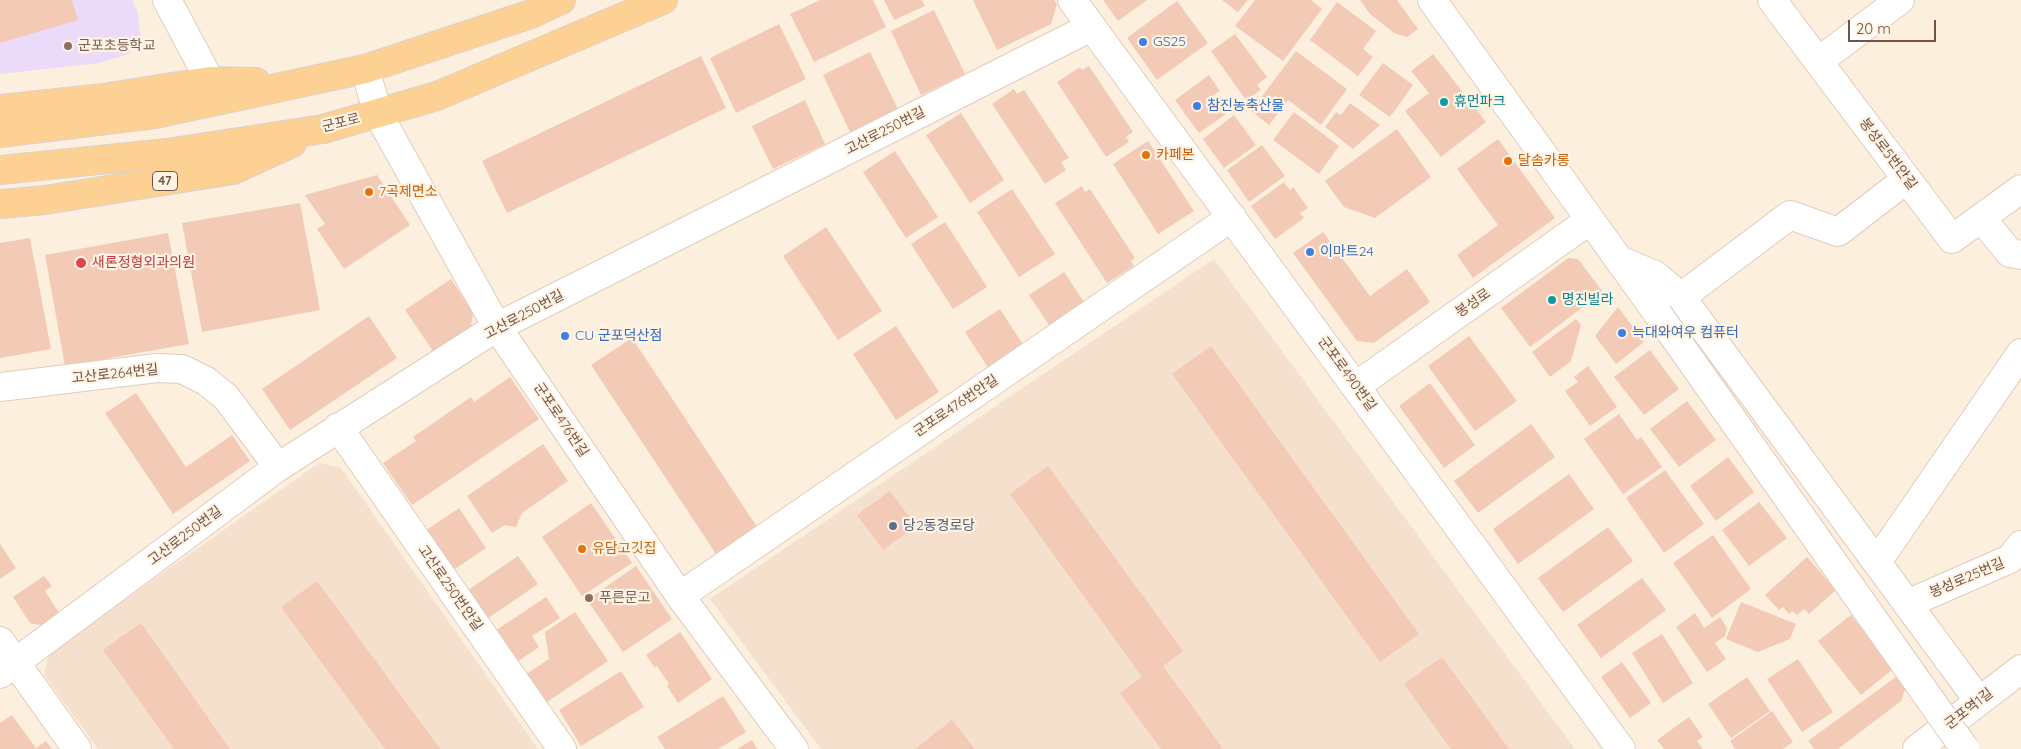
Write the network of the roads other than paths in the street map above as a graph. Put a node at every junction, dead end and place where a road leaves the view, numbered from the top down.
1 (167, 0) edge
2 (561, 0) edge
3 (662, 0) edge
4 (1072, 0) edge
5 (1432, 0) edge
6 (1772, 0) edge
7 (1900, 0) edge
8 (1091, 27) junction
9 (1819, 61) junction
10 (366, 69) junction
11 (210, 81) junction
12 (297, 84) junction
13 (0, 110) edge
14 (378, 114) junction
15 (323, 129) junction
16 (0, 132) edge
17 (0, 170) edge
18 (1907, 179) junction
19 (2021, 189) edge
20 (0, 204) edge
21 (1232, 217) junction
22 (1981, 218) junction
23 (1590, 220) junction
24 (2021, 255) edge
25 (1619, 260) junction
26 (1682, 297) junction
27 (497, 327) junction
28 (2021, 353) edge
29 (1356, 386) junction
30 (0, 387) edge
31 (338, 427) junction
32 (278, 467) junction
33 (2021, 545) edge
34 (1877, 562) junction
35 (680, 596) junction
36 (1908, 604) junction
37 (5, 660) edge
38 (2021, 669) edge
39 (1979, 701) junction
40 (77, 749) edge
41 (562, 749) edge
42 (794, 749) edge
43 (1621, 749) edge
44 (1918, 749) edge
45 (1965, 749) edge

1 - 11 street
2 - 10 main road
3 - 14 main road, 군포로 / 47
4 - 8 street, 군포로490번길
5 - 23 street
6 - 9 street, 봉성로5번안길
7 - 9 street
8 - 21 street, 군포로490번길
8 - 27 street, 고산로250번길
9 - 18 street, 봉성로5번안길
10 - 12 main road
10 - 14 street, 군포로476번길
11 - 12 main road
11 - 13 main road
12 - 16 main road
14 - 15 main road, 군포로 / 47
14 - 27 street, 군포로476번길
15 - 17 main road, 군포로 / 47
15 - 20 main road, 47
18 - 22 street, 봉성로5번안길
18 - 26 street
19 - 22 street, 봉성로5번안길
21 - 29 street, 군포로490번길
21 - 35 street, 군포로476번안길
22 - 24 street
23 - 25 street
23 - 29 street, 봉성로
25 - 26 street
25 - 45 street, bridge
26 - 34 street
27 - 31 street, 고산로250번길
27 - 35 street, 군포로476번길
28 - 34 street
29 - 43 street, 군포로490번길
30 - 32 street, 고산로264번길
31 - 32 street, 고산로250번길
31 - 41 street, 고산로250번안길
32 - 37 street, 고산로250번길
33 - 36 street, 봉성로25번길
34 - 36 street
35 - 42 street, 군포로476번길
36 - 39 street
37 - 40 street
38 - 39 street, 군포역1길
39 - 44 street, 군포역1길

